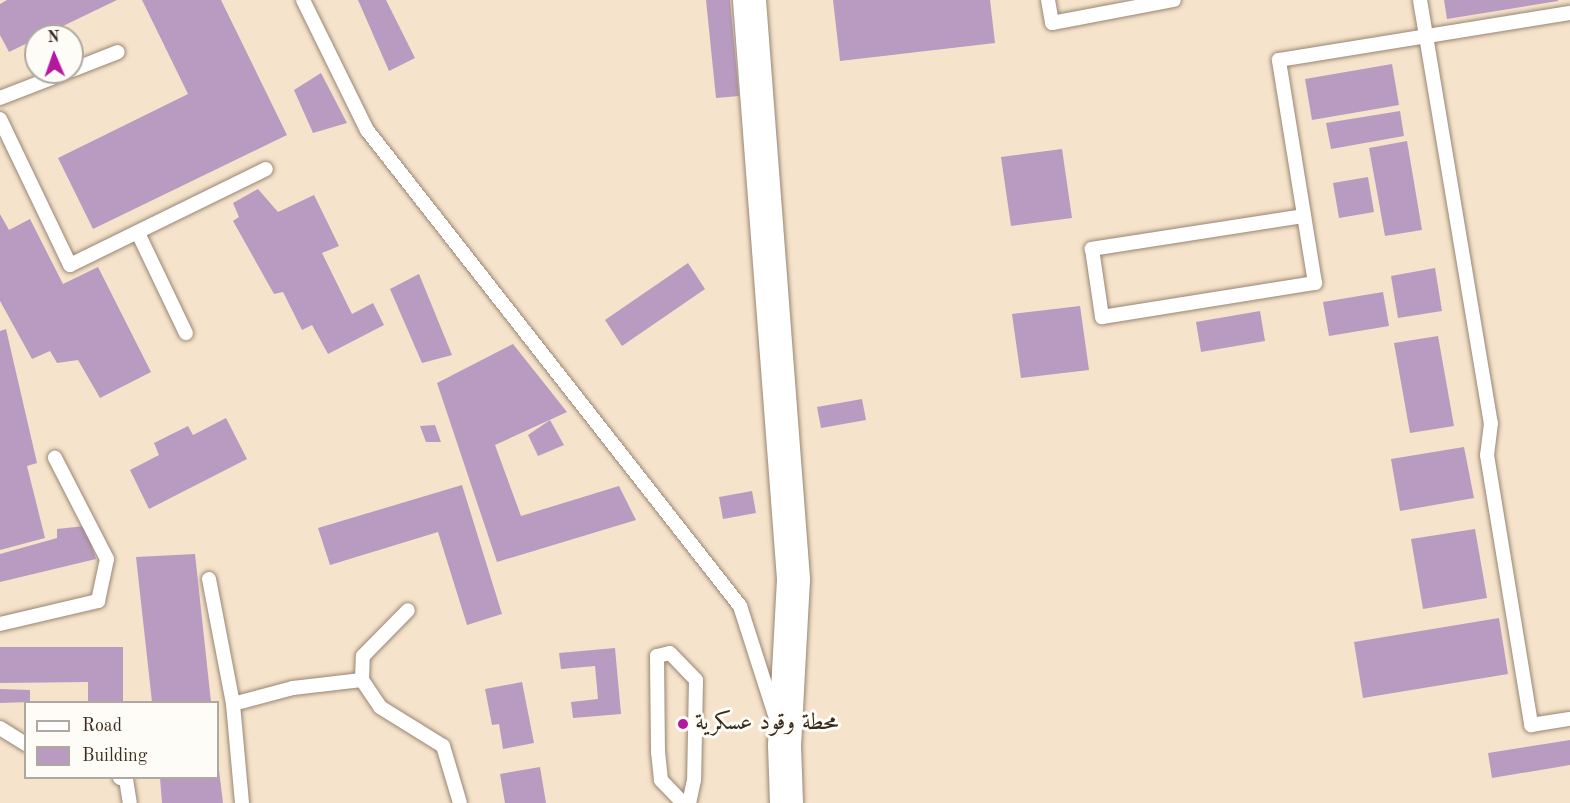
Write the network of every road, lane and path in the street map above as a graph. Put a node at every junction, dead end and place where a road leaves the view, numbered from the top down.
1 (303, 0) edge
2 (749, 0) edge
3 (1047, 0) edge
4 (1174, 0) edge
5 (1420, 0) edge
6 (1570, 13) edge
7 (1426, 36) junction
8 (118, 52) dead end
9 (84, 65) edge
10 (36, 84) edge
11 (0, 98) edge
12 (0, 119) edge
13 (266, 169) dead end
14 (1304, 216) junction
15 (138, 233) junction
16 (186, 333) dead end
17 (55, 458) dead end
18 (209, 579) dead end
19 (408, 610) dead end
20 (0, 624) edge
21 (362, 680) junction
22 (233, 704) junction
23 (1570, 719) edge
24 (0, 728) edge
25 (24, 743) edge
26 (784, 745) junction
27 (126, 779) edge
28 (130, 803) edge
29 (242, 803) edge
30 (459, 803) edge
31 (683, 803) edge
32 (689, 803) edge
33 (786, 803) edge

1 - 26 lane
2 - 26 street
3 - 4 lane
5 - 7 lane
6 - 7 lane
7 - 14 lane
7 - 23 lane
8 - 9 lane
10 - 11 lane
12 - 15 lane
13 - 15 lane
14 - 14 lane
15 - 16 lane
17 - 20 lane
18 - 22 lane
19 - 21 lane
21 - 22 lane
21 - 30 lane
22 - 29 lane
24 - 25 lane
26 - 33 street
27 - 28 lane
31 - 32 lane

